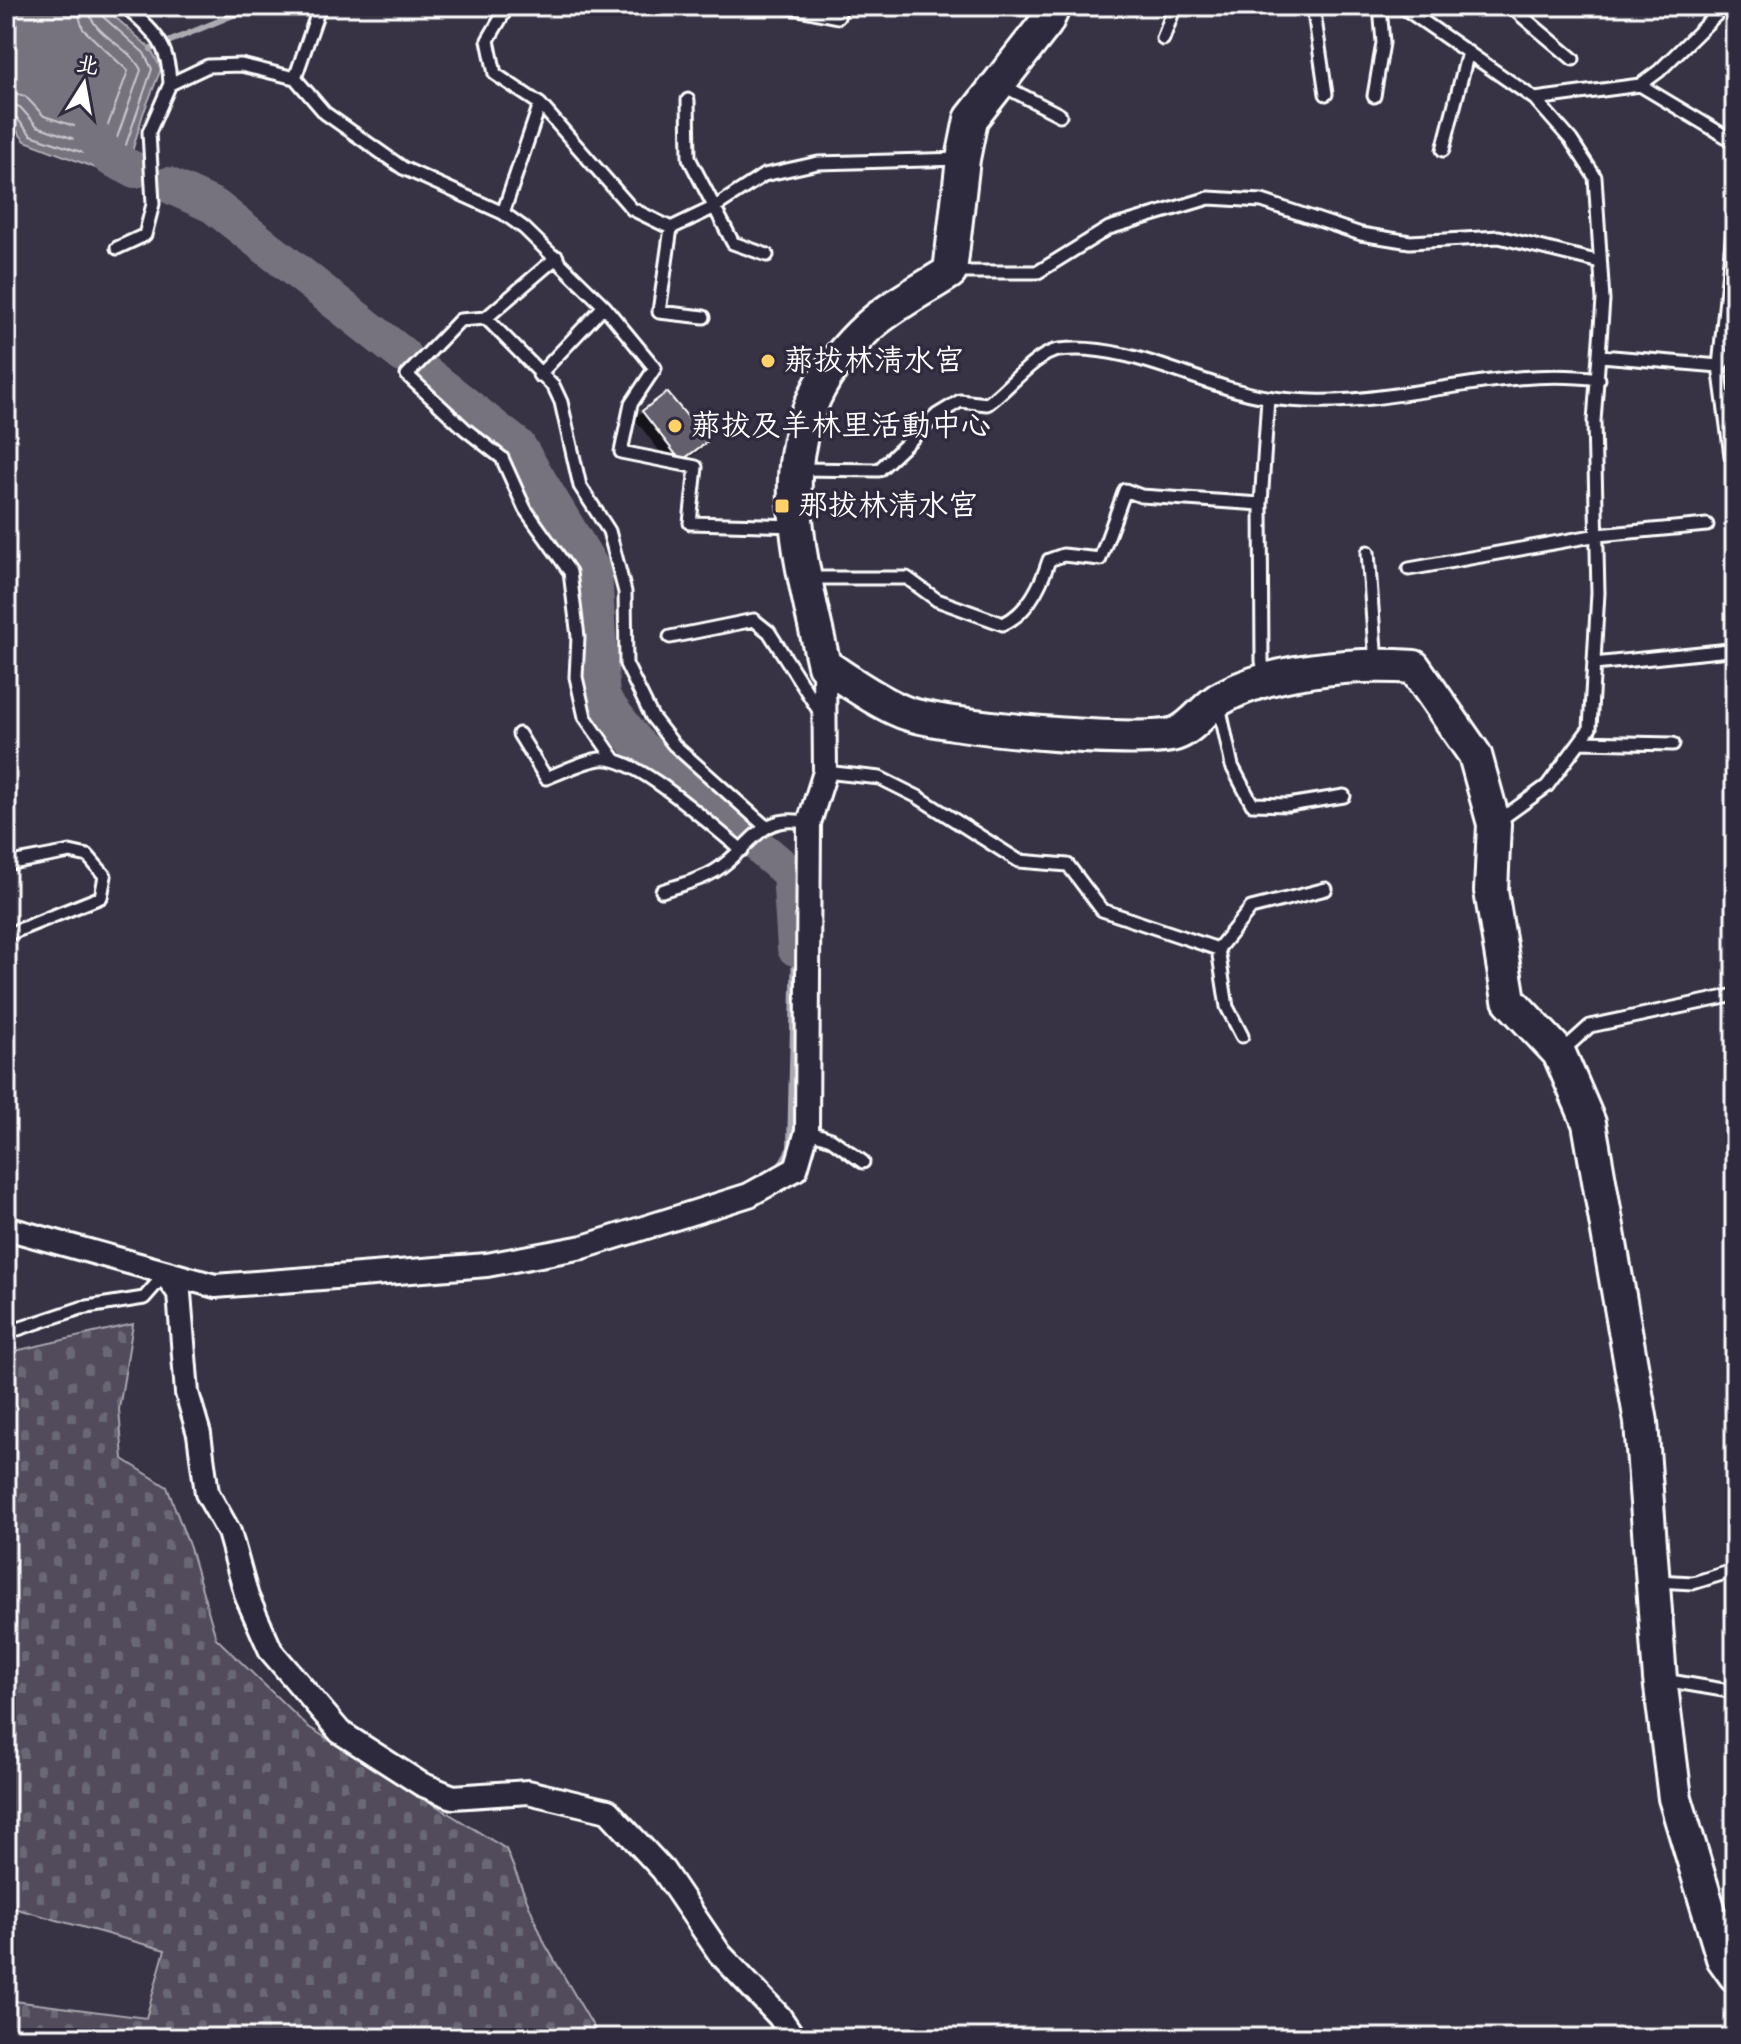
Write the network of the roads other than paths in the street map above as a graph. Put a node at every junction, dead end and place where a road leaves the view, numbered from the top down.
1 (125, 6) edge
2 (320, 6) edge
3 (508, 6) edge
4 (784, 6) edge
5 (841, 6) edge
6 (1054, 6) edge
7 (1175, 6) edge
8 (1313, 6) edge
9 (1380, 6) edge
10 (1401, 6) edge
11 (1510, 6) edge
12 (1725, 6) edge
13 (1163, 39) dead end
14 (1468, 52) junction
15 (1573, 59) dead end
16 (295, 78) junction
17 (997, 83) junction
18 (170, 84) junction
19 (1640, 85) junction
20 (1326, 94) dead end
21 (1374, 96) dead end
22 (1535, 99) junction
23 (688, 100) dead end
24 (540, 104) junction
25 (1060, 115) dead end
26 (1735, 142) edge
27 (1443, 150) dead end
28 (963, 159) junction
29 (715, 207) junction
30 (1735, 211) edge
31 (503, 213) junction
32 (671, 228) junction
33 (117, 248) dead end
34 (767, 255) dead end
35 (557, 257) junction
36 (1600, 262) junction
37 (950, 272) junction
38 (604, 306) junction
39 (704, 317) dead end
40 (486, 318) junction
41 (1601, 356) junction
42 (1735, 356) edge
43 (1719, 366) junction
44 (539, 375) junction
45 (1599, 379) junction
46 (1268, 398) junction
47 (1731, 456) dead end
48 (793, 469) junction
49 (1261, 504) junction
50 (1707, 525) dead end
51 (797, 526) junction
52 (1598, 535) junction
53 (1368, 552) dead end
54 (1409, 569) dead end
55 (805, 578) junction
56 (670, 637) dead end
57 (1729, 650) dead end
58 (1594, 664) junction
59 (824, 665) junction
60 (1376, 665) junction
61 (1266, 679) junction
62 (1218, 700) junction
63 (825, 721) junction
64 (519, 734) dead end
65 (1581, 742) junction
66 (1673, 744) dead end
67 (615, 760) junction
68 (825, 772) junction
69 (1344, 796) dead end
70 (809, 823) junction
71 (1494, 824) junction
72 (765, 826) junction
73 (742, 850) junction
74 (6, 864) edge
75 (1326, 889) dead end
76 (662, 891) dead end
77 (6, 935) edge
78 (1218, 949) junction
79 (1735, 995) edge
80 (1242, 1036) dead end
81 (1559, 1053) junction
82 (807, 1131) junction
83 (863, 1162) dead end
84 (6, 1228) edge
85 (165, 1274) junction
86 (6, 1333) edge
87 (1735, 1570) edge
88 (1652, 1581) junction
89 (1660, 1679) junction
90 (1735, 1692) edge
91 (1735, 1975) edge
92 (794, 2038) edge

1 - 18 lane
2 - 16 lane
3 - 24 lane
4 - 5 lane
6 - 17 street
7 - 13 lane
8 - 20 lane
9 - 21 lane
10 - 14 lane
11 - 15 lane
12 - 19 lane
14 - 22 lane
14 - 27 lane
16 - 18 lane
16 - 31 lane
17 - 25 lane
17 - 28 street
18 - 33 lane
19 - 22 lane
19 - 26 lane
22 - 36 lane
23 - 29 lane
24 - 31 lane
24 - 32 lane
28 - 29 lane
28 - 37 street
29 - 32 lane
29 - 34 lane
30 - 43 lane
31 - 35 lane
32 - 39 lane
35 - 38 lane
35 - 40 lane
36 - 37 lane
36 - 41 lane
37 - 48 street
38 - 44 lane
38 - 51 lane
40 - 44 lane
40 - 67 lane
41 - 43 lane
41 - 45 lane
42 - 43 lane
43 - 47 lane
44 - 72 lane
45 - 46 lane
45 - 52 lane
46 - 48 lane
46 - 49 lane
48 - 51 street
49 - 55 lane
49 - 61 lane
50 - 52 lane
51 - 55 street
52 - 54 lane
52 - 58 lane
53 - 60 lane
55 - 59 street
56 - 63 lane
57 - 58 lane
58 - 65 lane
59 - 62 street
59 - 63 street
60 - 61 street
60 - 71 street
61 - 62 street
62 - 69 lane
63 - 68 street
64 - 67 lane
65 - 66 lane
65 - 71 lane
67 - 73 lane
68 - 70 street
68 - 78 lane
70 - 72 lane
70 - 82 street
71 - 81 street
72 - 73 lane
73 - 76 lane
74 - 77 lane
75 - 78 lane
78 - 80 lane
79 - 81 lane
81 - 88 street
82 - 83 lane
82 - 85 street
84 - 85 street
85 - 86 lane
85 - 92 street
87 - 88 lane
88 - 89 street
89 - 90 lane
89 - 91 street

